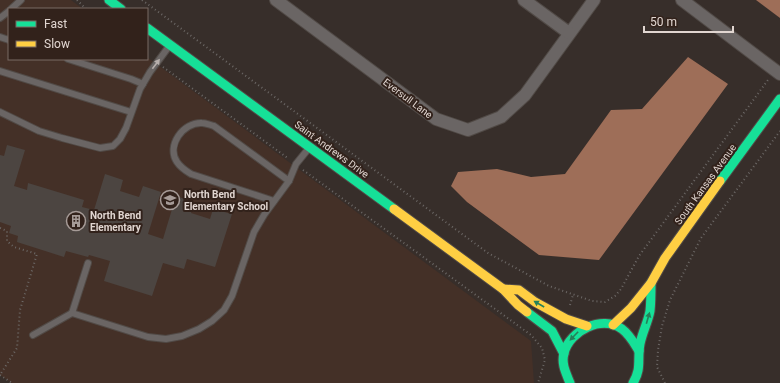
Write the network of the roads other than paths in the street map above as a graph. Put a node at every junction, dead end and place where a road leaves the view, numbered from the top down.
1 (21, 0) edge
2 (108, 0) edge
3 (276, 0) edge
4 (524, 0) edge
5 (594, 0) edge
6 (682, 0) edge
7 (12, 8) edge
8 (120, 8) edge
9 (8, 12) edge
10 (0, 18) edge
11 (148, 29) edge
12 (569, 33) junction
13 (170, 45) junction
14 (71, 60) edge
15 (0, 72) edge
16 (778, 72) edge
17 (143, 84) junction
18 (780, 100) edge
19 (0, 112) edge
20 (131, 112) junction
21 (310, 146) junction
22 (289, 181) junction
23 (274, 201) junction
24 (88, 263) dead end
25 (651, 283) junction
26 (503, 289) junction
27 (72, 313) junction
28 (613, 325) junction
29 (587, 326) junction
30 (33, 335) dead end
31 (639, 351) junction
32 (564, 354) junction
33 (565, 372) junction
34 (638, 372) junction
35 (560, 383) edge
36 (570, 383) edge
37 (634, 383) edge
38 (646, 383) edge

1 - 7 lane
2 - 8 street
3 - 12 street, Eversull Lane
4 - 12 street
5 - 12 street, Eversull Lane
6 - 16 street
9 - 10 lane
11 - 13 street, Saint Andrews Drive
17 -> 13 lane
13 - 21 street, Saint Andrews Drive
14 - 17 lane
15 - 20 lane
17 - 20 lane
18 - 25 street, South Kansas Avenue
19 - 20 lane
21 - 22 lane
21 - 26 street, Saint Andrews Drive
22 - 23 lane
22 - 23 lane
23 - 27 lane
24 - 27 lane
25 - 28 street, South Kansas Avenue
31 -> 25 street, South Kansas Avenue
29 -> 26 street, Saint Andrews Drive
26 - 32 street, Saint Andrews Drive
27 - 30 lane
28 - 29 street
28 - 31 street
29 -> 32 street
31 - 34 street, South Kansas Avenue
32 - 33 street
33 - 35 street
33 - 36 street
34 - 37 street, South Kansas Avenue
34 - 38 street

